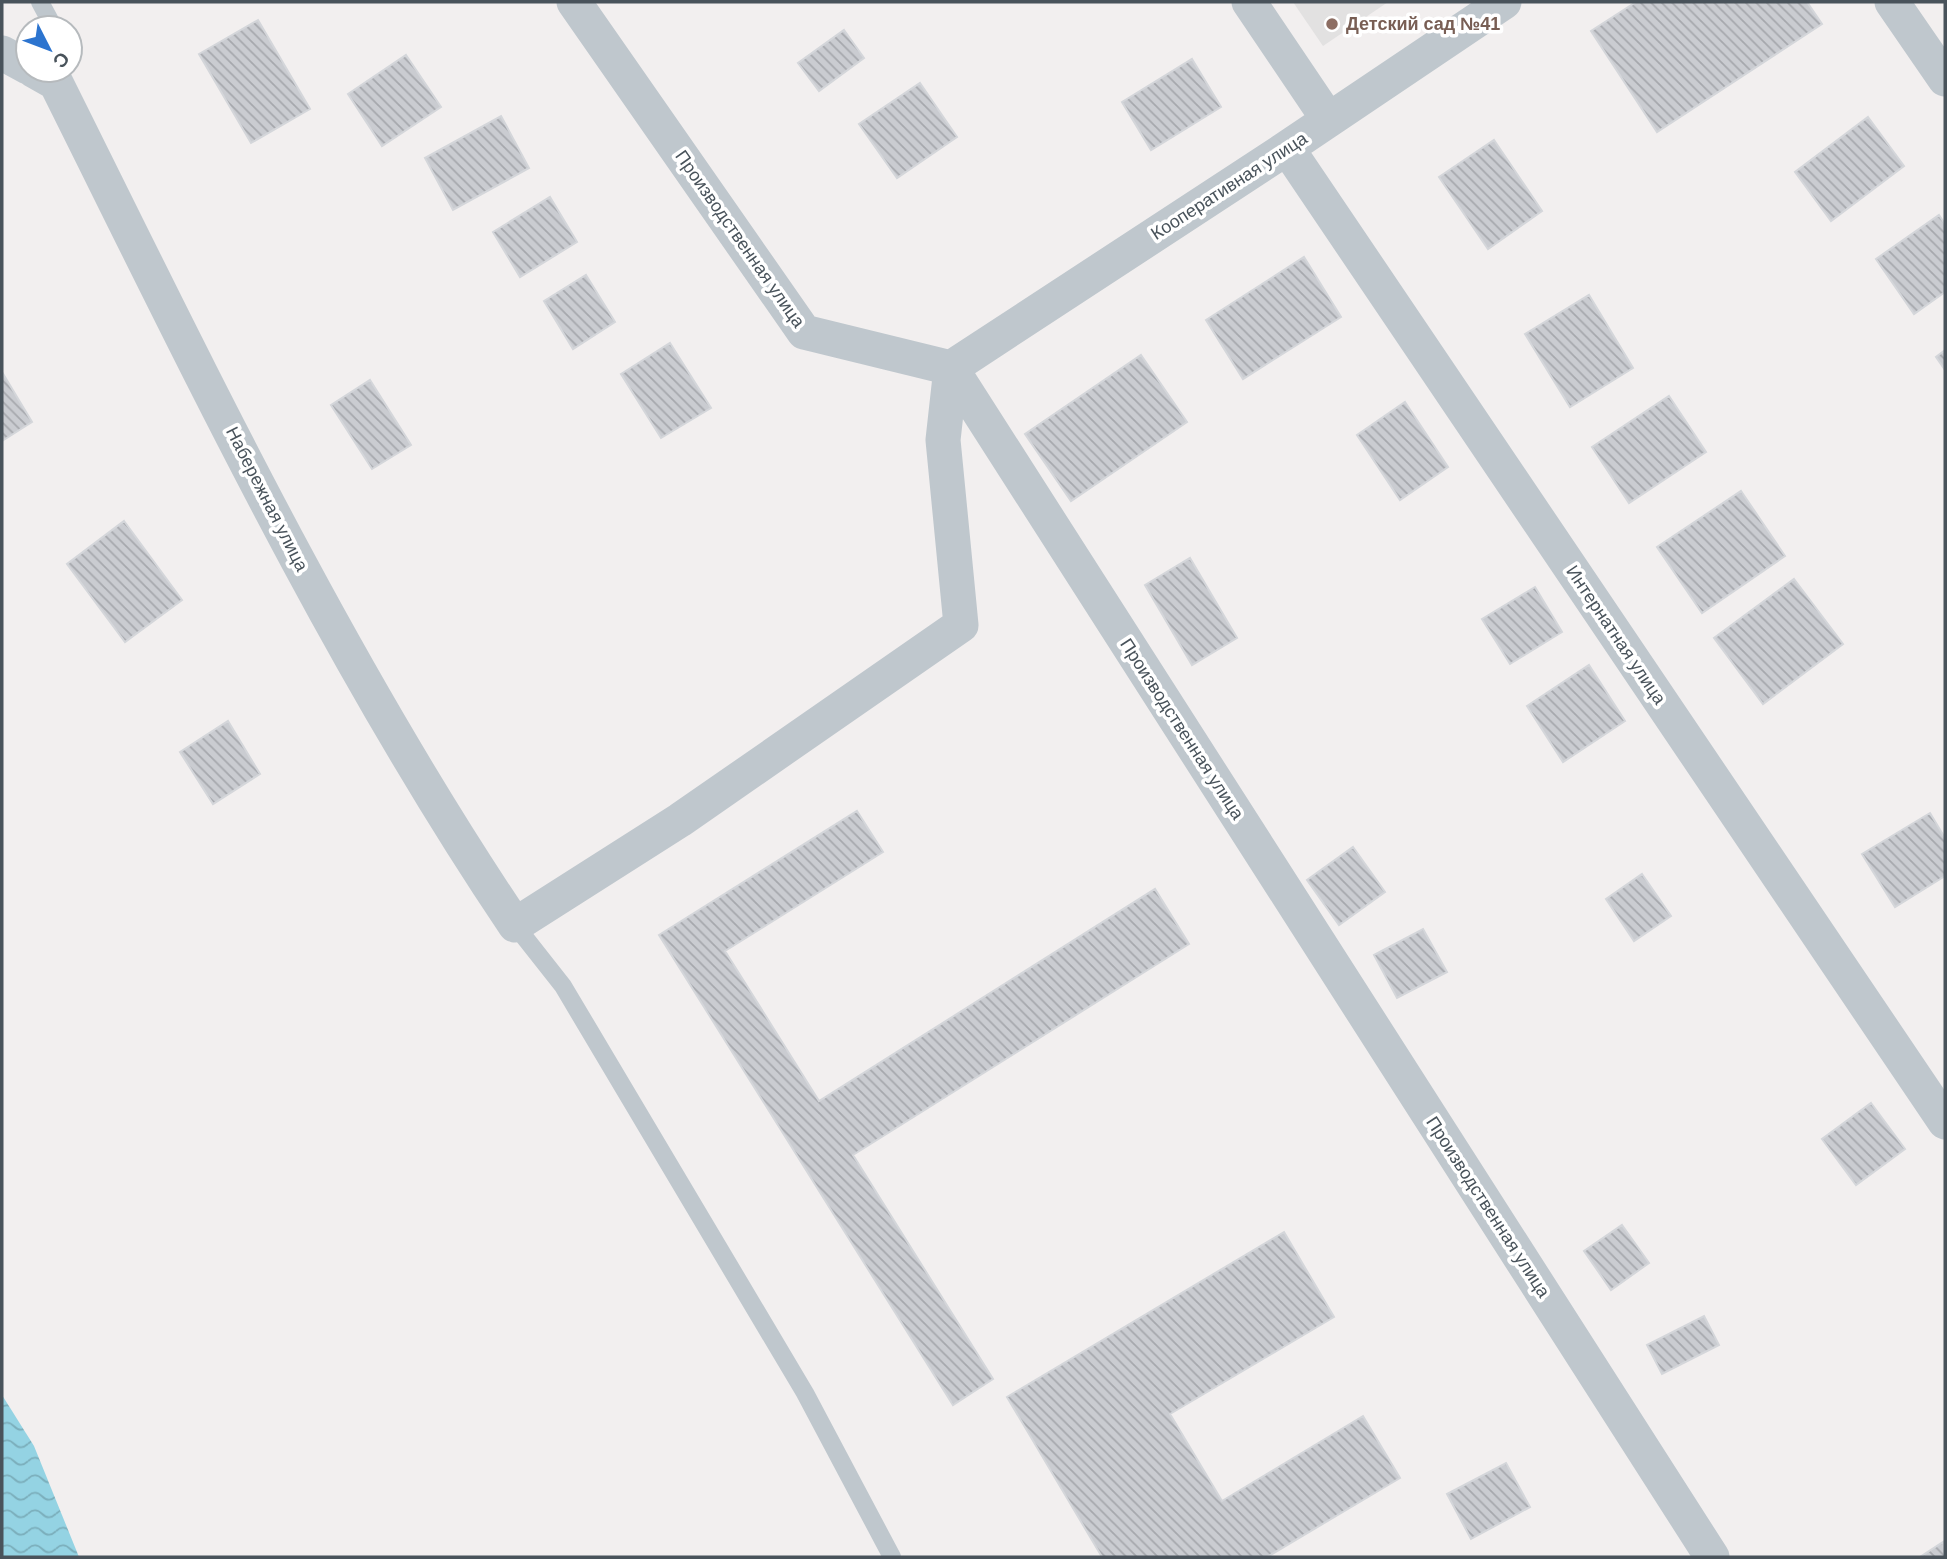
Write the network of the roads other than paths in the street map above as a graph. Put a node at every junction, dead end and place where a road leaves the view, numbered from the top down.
1 (574, 2) edge
2 (1249, 2) edge
3 (1504, 2) edge
4 (1892, 2) edge
5 (1945, 79) edge
6 (51, 84) edge
7 (1328, 120) junction
8 (1287, 148) junction
9 (951, 368) junction
10 (515, 925) junction
11 (1945, 1122) edge
12 (892, 1557) edge
13 (1712, 1557) edge

1 - 9 street, Производственная улица
2 - 7 street
3 - 7 street, Кооперативная улица
4 - 5 street
6 - 10 street, Набережная улица
7 - 8 street, Кооперативная улица
8 - 9 street, Кооперативная улица
8 - 11 street, Интернатная улица
9 - 10 street
9 - 13 street, Производственная улица
10 - 12 lane

